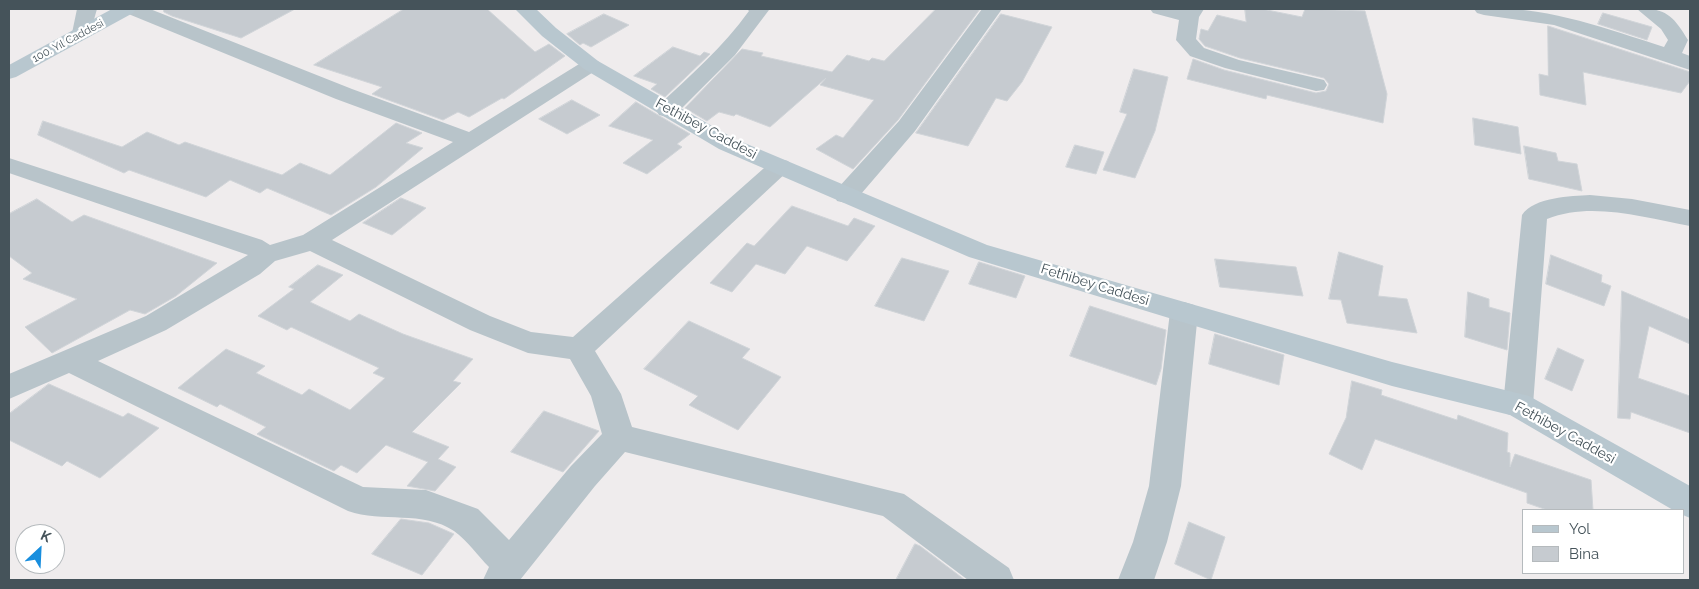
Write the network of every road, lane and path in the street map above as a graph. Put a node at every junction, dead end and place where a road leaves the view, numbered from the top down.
1 (87, 9) edge
2 (126, 9) edge
3 (133, 9) edge
4 (525, 9) edge
5 (757, 9) edge
6 (992, 9) edge
7 (1160, 9) edge
8 (1484, 9) edge
9 (1647, 9) edge
10 (1192, 13) edge
11 (82, 33) junction
12 (1670, 55) junction
13 (1690, 64) edge
14 (591, 65) junction
15 (12, 69) edge
16 (1316, 85) dead end
17 (667, 110) junction
18 (469, 140) junction
19 (9, 165) edge
20 (780, 166) junction
21 (846, 195) junction
22 (1690, 218) edge
23 (312, 241) junction
24 (266, 255) junction
25 (1184, 312) junction
26 (579, 349) junction
27 (70, 360) junction
28 (9, 387) edge
29 (1518, 405) junction
30 (619, 437) junction
31 (1690, 503) edge
32 (505, 573) edge
33 (996, 580) edge
34 (1136, 580) edge

1 - 11 street
2 - 11 street, 100. Yıl Caddesi
3 - 18 street
4 - 14 street, Fethibey Caddesi
5 - 17 street
6 - 21 street
7 - 10 street
8 - 12 street
9 - 12 street
10 - 16 street
11 - 15 street, 100. Yıl Caddesi
12 - 13 street
14 - 17 street, Fethibey Caddesi
14 - 18 street
17 - 20 street, Fethibey Caddesi
18 - 23 street
19 - 24 street
20 - 21 street, Fethibey Caddesi
20 - 26 street
21 - 25 street, Fethibey Caddesi
22 - 29 street
23 - 24 street
23 - 26 street
24 - 27 street
25 - 29 street, Fethibey Caddesi
25 - 34 street
26 - 30 street
27 - 28 street
27 - 32 street
29 - 31 street, Fethibey Caddesi
30 - 32 street
30 - 33 street

